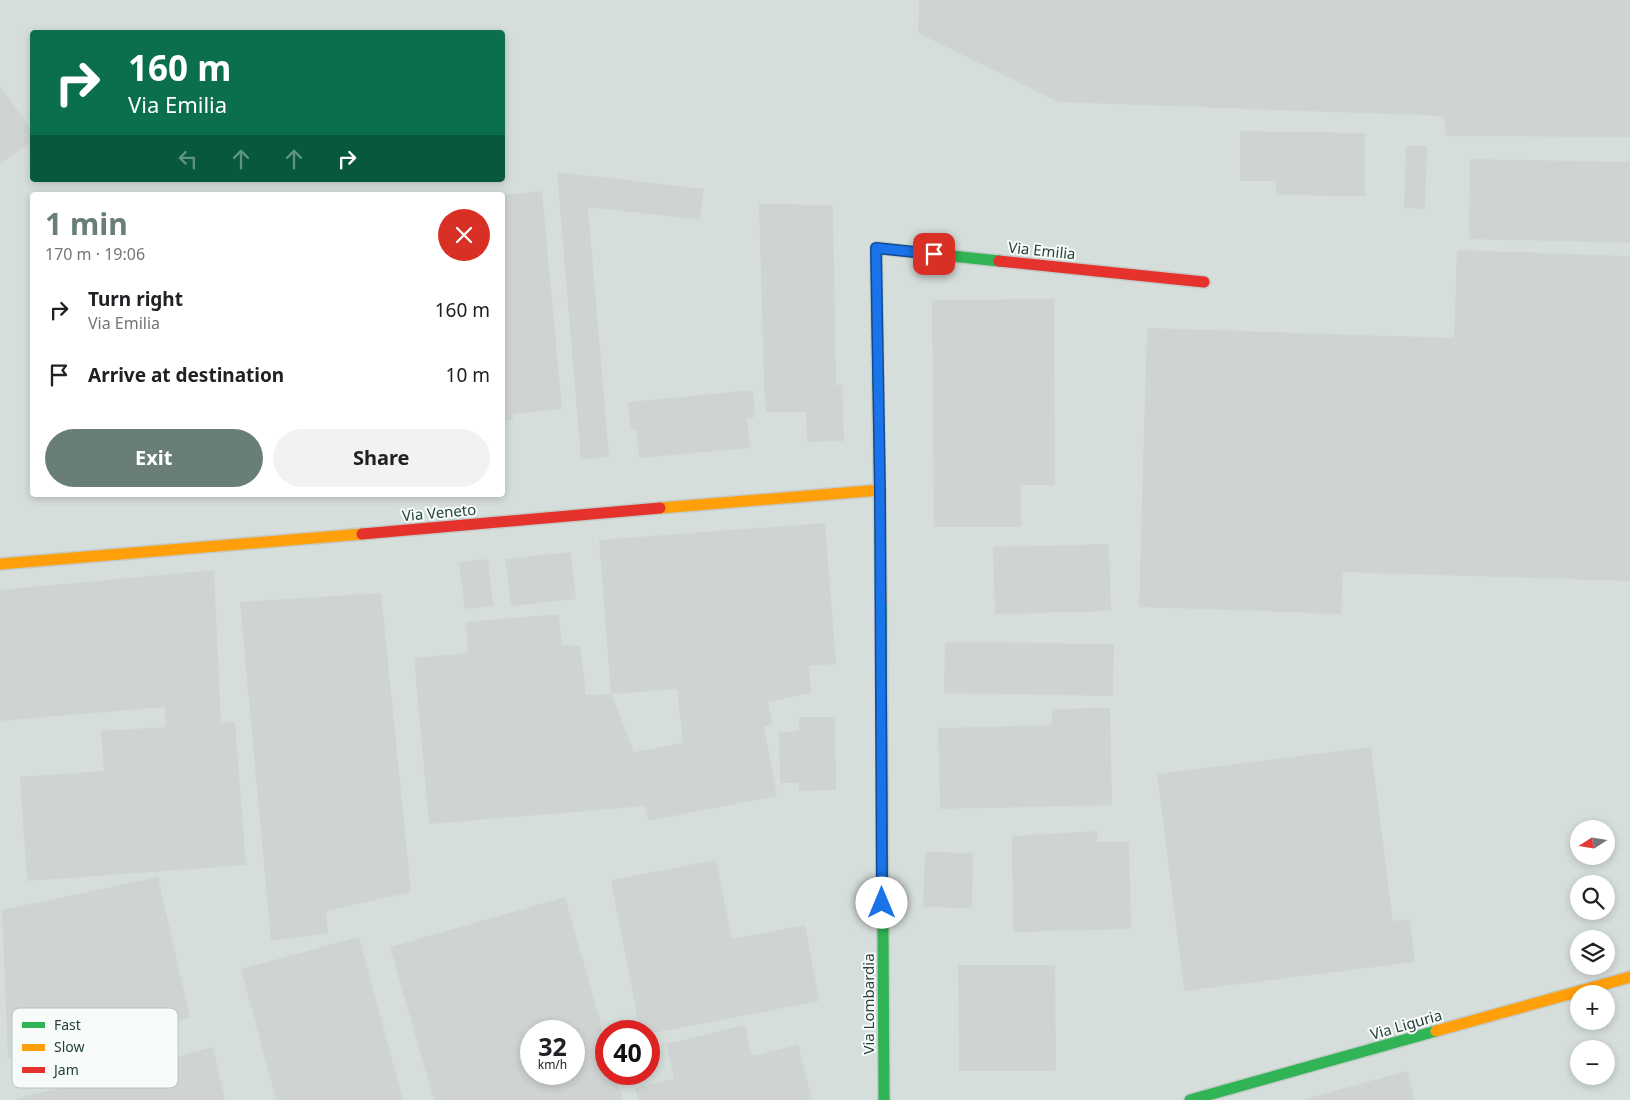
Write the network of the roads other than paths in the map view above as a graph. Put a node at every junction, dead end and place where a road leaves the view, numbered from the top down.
1 (876, 248) joint
2 (1204, 282) dead end
3 (880, 490) junction
4 (0, 564) edge
5 (1630, 977) edge
6 (884, 1100) edge
7 (1190, 1100) edge

1 - 2 street, Via Emilia
1 - 3 street, Via Lombardia
3 - 4 street, Via Veneto
3 - 6 street, Via Lombardia
5 - 7 street, Via Liguria

